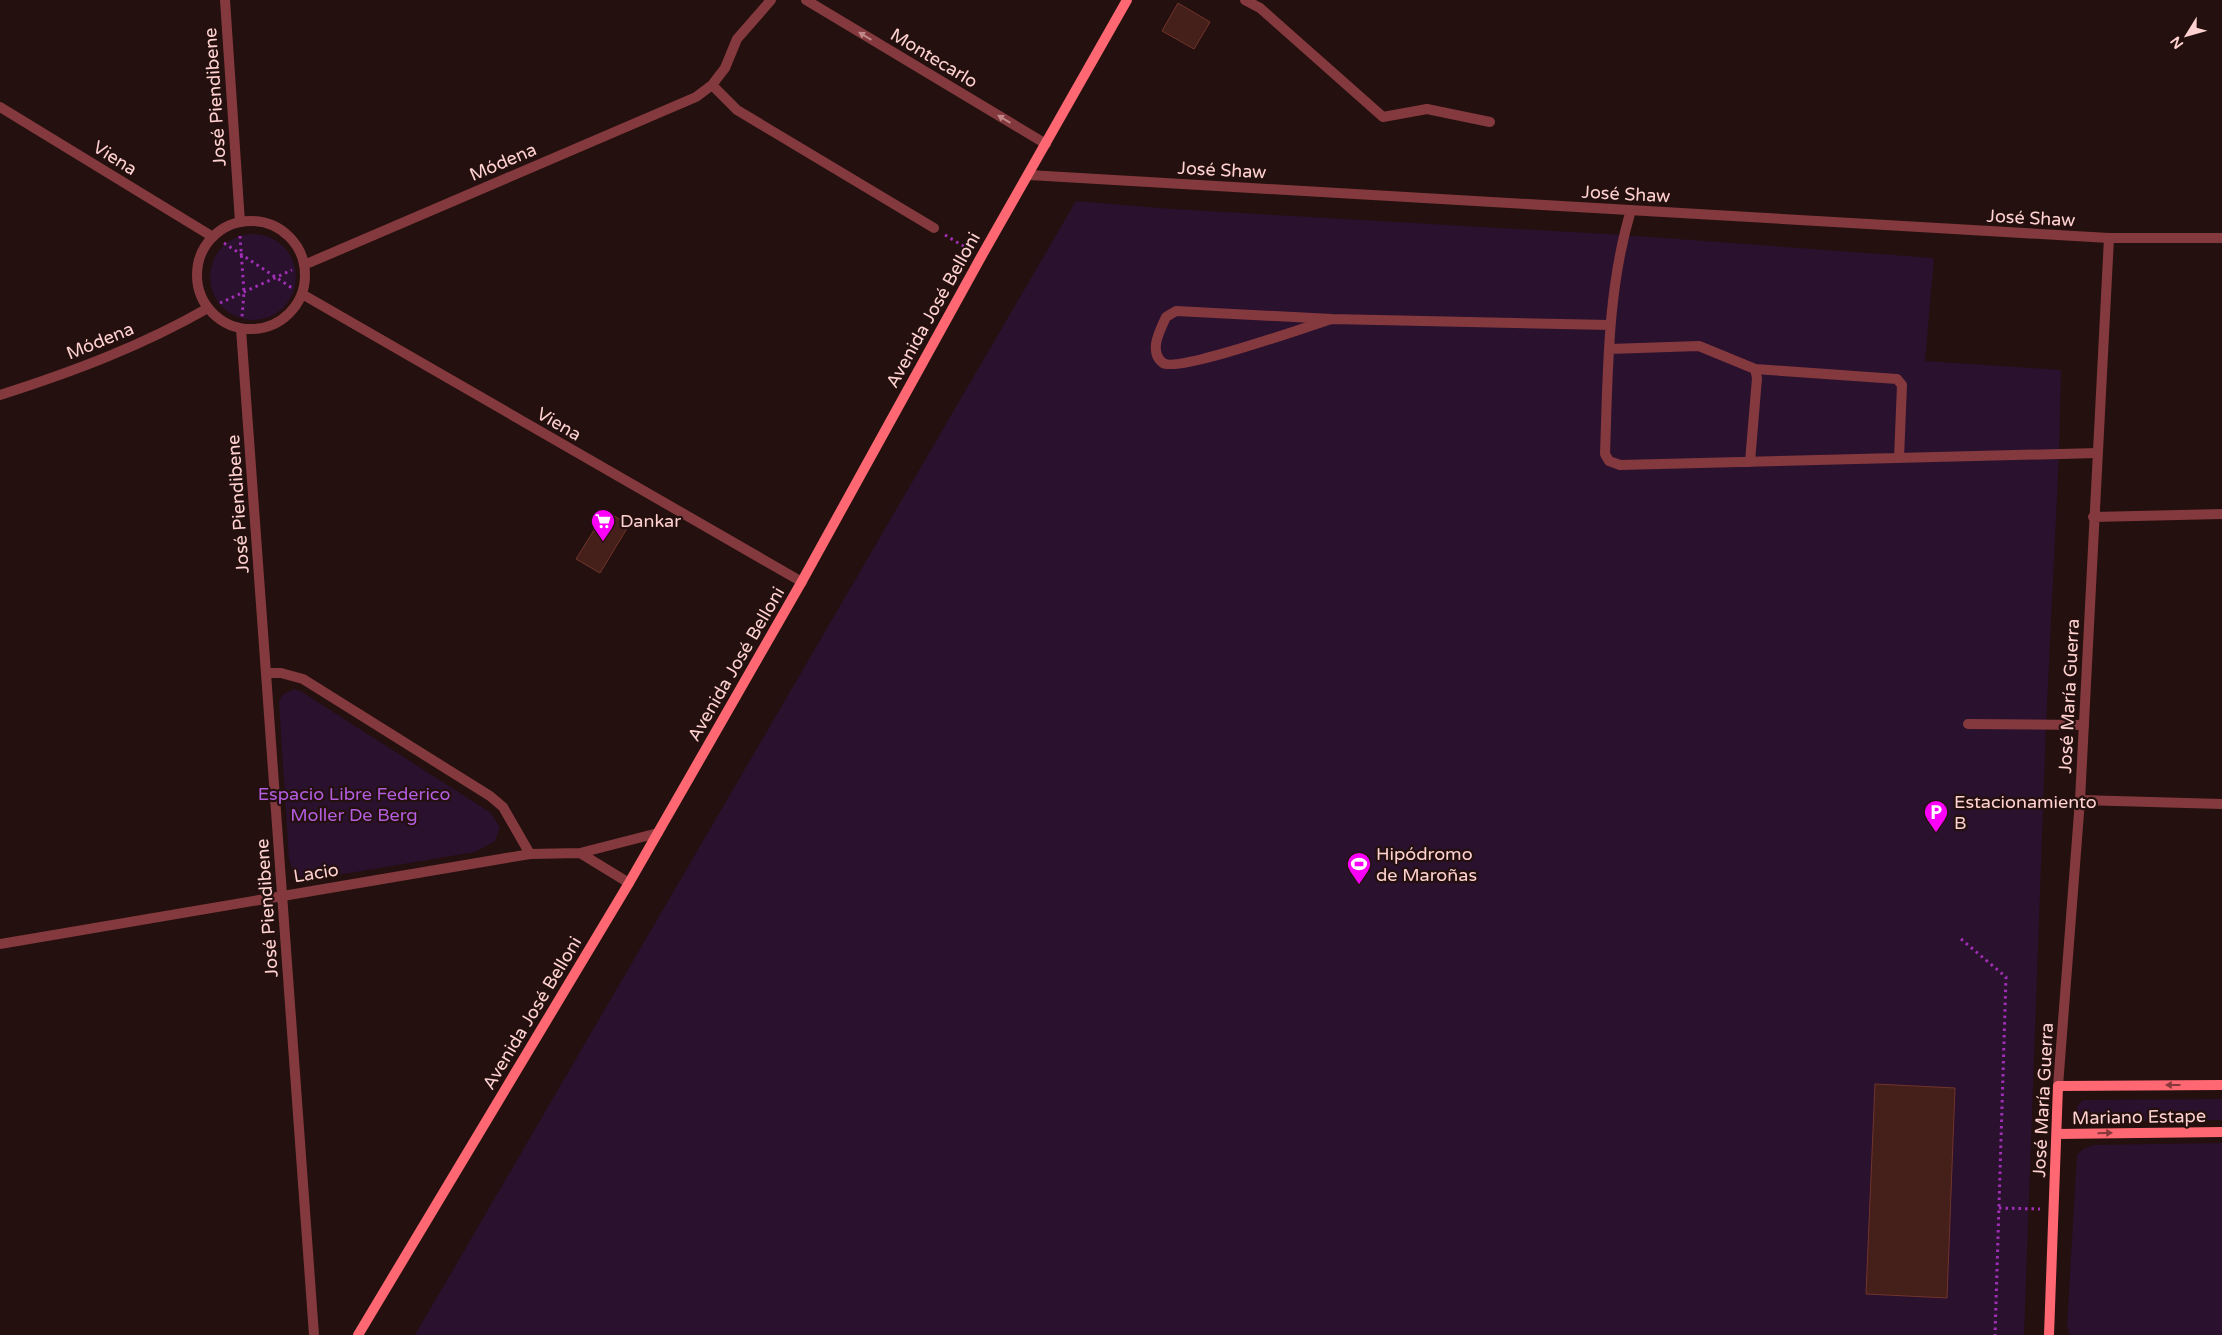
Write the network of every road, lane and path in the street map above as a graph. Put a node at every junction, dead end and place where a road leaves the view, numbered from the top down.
1 (224, 0) edge
2 (771, 0) edge
3 (806, 0) edge
4 (1127, 0) edge
5 (1245, 0) edge
6 (712, 85) junction
7 (0, 106) edge
8 (1490, 122) dead end
9 (1046, 144) junction
10 (1029, 175) junction
11 (1631, 210) junction
12 (240, 222) junction
13 (934, 228) joint
14 (213, 237) junction
15 (2109, 238) junction
16 (2222, 238) edge
17 (242, 253) junction
18 (981, 257) junction
19 (304, 265) junction
20 (277, 277) junction
21 (244, 292) junction
22 (302, 294) junction
23 (208, 308) junction
24 (1332, 318) junction
25 (1610, 325) junction
26 (241, 329) junction
27 (1609, 349) junction
28 (1755, 369) junction
29 (0, 395) edge
30 (2097, 453) junction
31 (1899, 458) junction
32 (1750, 462) junction
33 (2222, 514) edge
34 (2093, 517) junction
35 (802, 582) junction
36 (268, 673) junction
37 (1968, 724) dead end
38 (2084, 725) junction
39 (2080, 800) junction
40 (2222, 804) edge
41 (658, 833) junction
42 (580, 853) junction
43 (530, 854) junction
44 (629, 883) junction
45 (282, 895) junction
46 (1961, 939) dead end
47 (0, 944) edge
48 (2222, 1085) edge
49 (2058, 1086) junction
50 (2222, 1132) edge
51 (2056, 1134) junction
52 (1999, 1208) junction
53 (2054, 1209) junction
54 (314, 1335) edge
55 (358, 1335) edge
56 (1995, 1335) edge
57 (2049, 1335) edge

1 - 12 street, José Piendibene
2 - 6 street, Módena
9 -> 3 street, Montecarlo
4 - 9 main road, Avenida José Belloni
5 - 8 street
6 - 13 street
6 - 19 street, Módena
7 - 14 street, Viena
9 - 10 main road, Avenida José Belloni
10 - 11 street, José Shaw
10 - 18 main road, Avenida José Belloni
11 - 15 street, José Shaw
11 - 25 street
12 - 14 street
12 - 17 path
12 - 19 street
13 - 18 path
14 - 17 path
14 - 23 street
15 - 16 street, José Shaw
15 - 30 street, José María Guerra
17 - 20 path
17 - 21 path
18 - 35 main road, Avenida José Belloni
19 - 20 path
19 - 22 street
20 - 21 path
20 - 22 path
21 - 23 path
21 - 26 path
22 - 26 street
22 - 35 street, Viena
23 - 26 street
23 - 29 street, Módena
24 - 24 street
24 - 25 street
25 - 27 street
26 - 36 street, José Piendibene
27 - 28 street
27 - 32 street
28 - 31 street
28 - 32 street
30 - 31 street
30 - 34 street, José María Guerra
31 - 32 street
33 - 34 street
34 - 38 street, José María Guerra
35 - 41 main road, Avenida José Belloni
36 - 43 street
36 - 45 street, José Piendibene
37 - 38 street
38 - 39 street, José María Guerra
39 - 40 street
39 - 49 street, José María Guerra
41 - 42 street, Lacio
41 - 44 main road, Avenida José Belloni
42 - 43 street, Lacio
42 - 44 street
43 - 45 street, Lacio
44 - 55 main road, Avenida José Belloni
45 - 47 street, Lacio
45 - 54 street, José Piendibene
46 - 52 path
48 -> 49 main road, Mariano Estape
49 - 51 main road, José María Guerra
51 -> 50 main road, Mariano Estape
51 - 53 main road, José María Guerra
52 - 53 path
52 - 56 path
53 - 57 main road, José María Guerra

